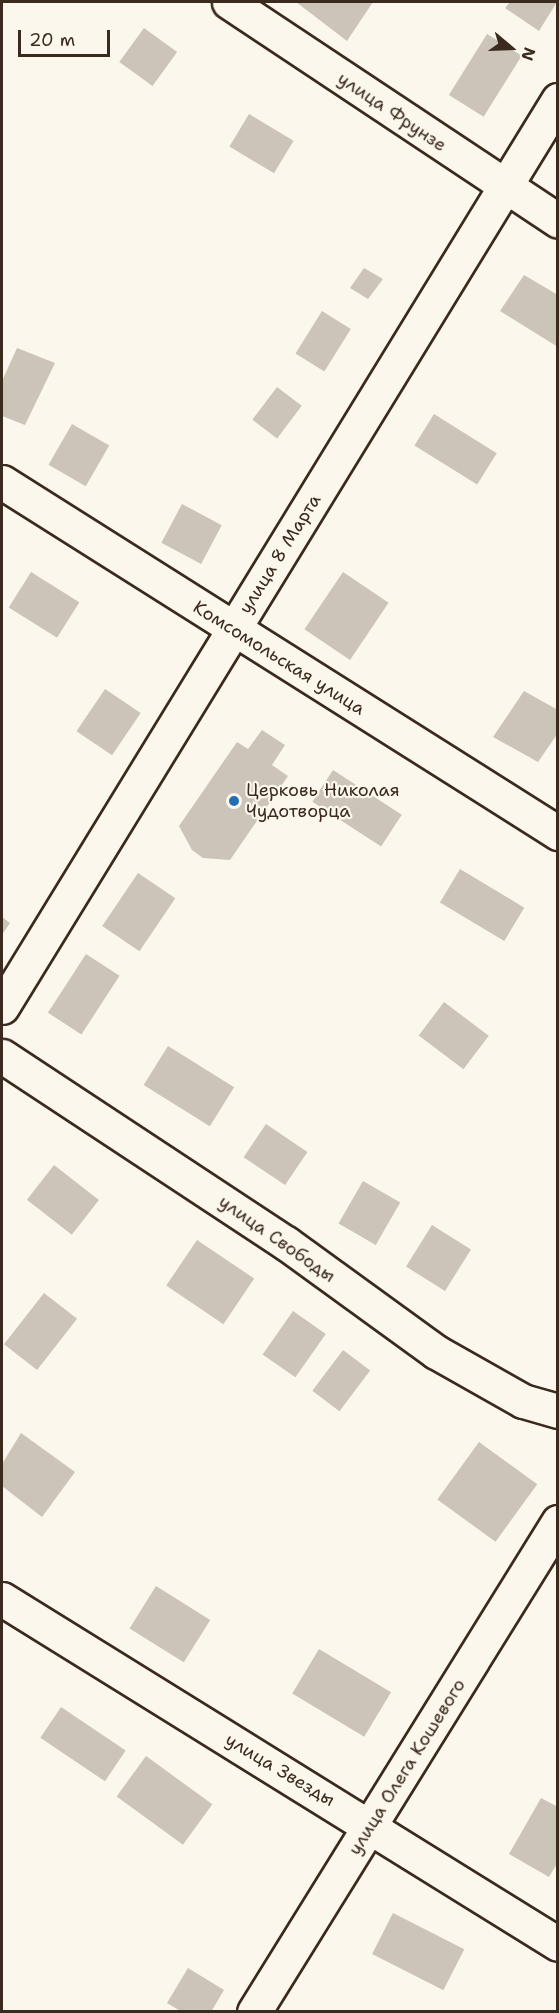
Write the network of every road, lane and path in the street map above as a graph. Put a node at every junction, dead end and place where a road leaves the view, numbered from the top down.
1 (229, 2) edge
2 (558, 100) edge
3 (507, 190) junction
4 (558, 221) edge
5 (2, 482) edge
6 (232, 630) junction
7 (558, 833) edge
8 (2, 1007) edge
9 (2, 1056) edge
10 (558, 1411) edge
11 (558, 1522) edge
12 (2, 1599) edge
13 (371, 1826) junction
14 (558, 1944) edge
15 (254, 2012) edge

1 - 3 street, улица Фрунзе
2 - 3 street, улица 8 Марта
3 - 4 street, улица Фрунзе
3 - 6 street, улица 8 Марта
5 - 6 street, Комсомольская улица
6 - 7 street, Комсомольская улица
6 - 8 street, улица 8 Марта
9 - 10 street, улица Свободы
11 - 13 street, улица Олега Кошевого
12 - 13 street, улица Звезды
13 - 14 street, улица Звезды
13 - 15 street, улица Олега Кошевого

